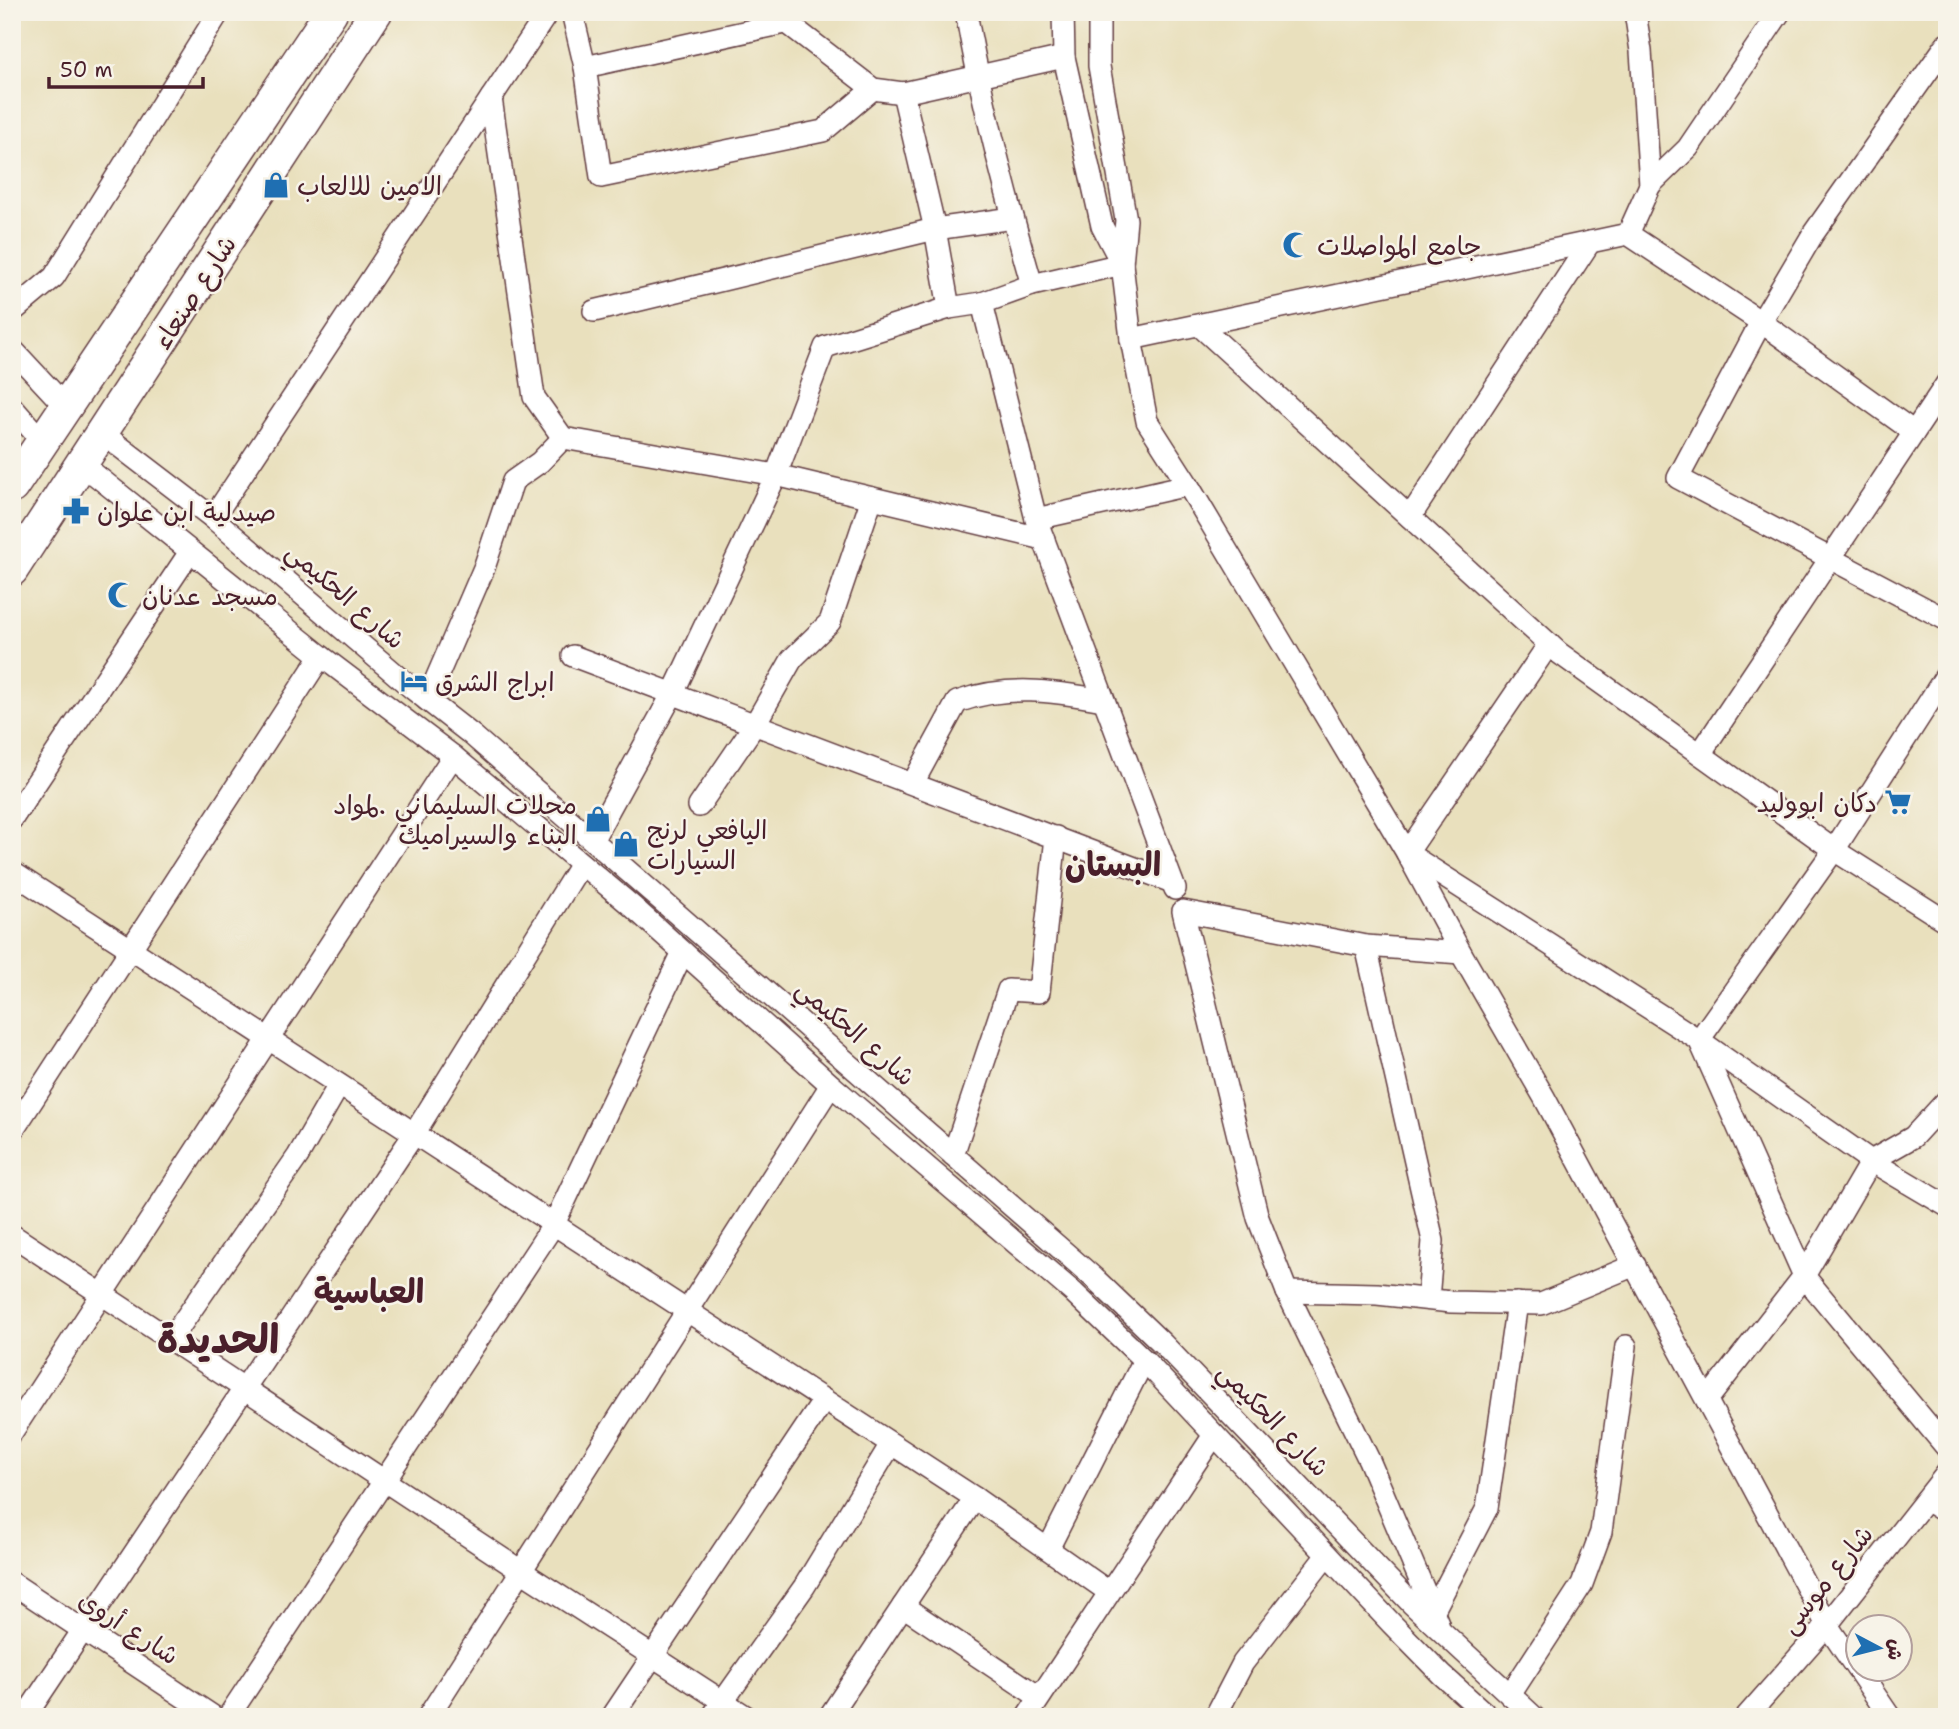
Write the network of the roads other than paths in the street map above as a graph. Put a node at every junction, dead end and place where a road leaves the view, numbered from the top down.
1 (219, 12) edge
2 (331, 12) edge
3 (376, 12) edge
4 (548, 12) edge
5 (572, 12) edge
6 (967, 12) edge
7 (1063, 12) edge
8 (1100, 12) edge
9 (1634, 12) edge
10 (1780, 12) edge
11 (779, 17) edge
12 (1947, 44) edge
13 (1064, 57) junction
14 (585, 67) junction
15 (978, 78) junction
16 (873, 89) junction
17 (902, 93) junction
18 (491, 99) junction
19 (256, 127) junction
20 (284, 153) junction
21 (1650, 185) junction
22 (213, 190) junction
23 (245, 215) junction
24 (1013, 218) junction
25 (935, 229) junction
26 (1628, 234) junction
27 (1590, 242) junction
28 (1122, 264) junction
29 (1032, 285) junction
30 (982, 303) junction
31 (949, 308) junction
32 (594, 311) dead end
33 (12, 312) edge
34 (1761, 322) junction
35 (1200, 326) junction
36 (1131, 339) junction
37 (12, 349) edge
38 (1947, 383) edge
39 (12, 407) edge
40 (66, 407) junction
41 (1914, 432) junction
42 (102, 433) junction
43 (563, 438) junction
44 (42, 441) junction
45 (83, 465) junction
46 (776, 475) junction
47 (1188, 485) junction
48 (12, 487) edge
49 (872, 498) junction
50 (1410, 517) junction
51 (213, 518) junction
52 (1040, 529) junction
53 (190, 552) junction
54 (1830, 559) junction
55 (12, 570) edge
56 (1947, 620) edge
57 (1549, 644) junction
58 (321, 656) junction
59 (573, 656) dead end
60 (1947, 674) edge
61 (673, 693) junction
62 (427, 700) junction
63 (1104, 700) junction
64 (755, 724) junction
65 (1700, 754) junction
66 (453, 756) junction
67 (913, 783) junction
68 (699, 806) dead end
69 (12, 819) edge
70 (1056, 836) junction
71 (593, 839) junction
72 (1833, 850) junction
73 (1406, 853) junction
74 (581, 864) junction
75 (12, 872) edge
76 (1172, 881) junction
77 (1183, 911) junction
78 (1946, 920) edge
79 (1366, 946) junction
80 (132, 950) junction
81 (682, 952) junction
82 (1461, 953) junction
83 (269, 1039) junction
84 (1699, 1040) junction
85 (339, 1085) junction
86 (831, 1085) junction
87 (1947, 1100) edge
88 (12, 1132) edge
89 (414, 1134) junction
90 (953, 1155) junction
91 (1871, 1161) junction
92 (1947, 1206) edge
93 (554, 1224) junction
94 (12, 1234) edge
95 (1635, 1265) junction
96 (1804, 1276) junction
97 (1287, 1292) junction
98 (103, 1294) junction
99 (1428, 1299) junction
100 (1517, 1303) junction
101 (688, 1312) junction
102 (171, 1339) junction
103 (1626, 1346) dead end
104 (1144, 1360) junction
105 (244, 1388) junction
106 (824, 1400) junction
107 (1707, 1400) junction
108 (12, 1432) edge
109 (1214, 1434) junction
110 (891, 1444) junction
111 (1947, 1448) edge
112 (1947, 1473) edge
113 (384, 1480) junction
114 (975, 1499) junction
115 (1926, 1500) junction
116 (1947, 1513) edge
117 (1048, 1549) junction
118 (1327, 1555) junction
119 (521, 1571) junction
120 (12, 1583) edge
121 (1110, 1592) junction
122 (903, 1606) junction
123 (1437, 1622) junction
124 (1828, 1625) junction
125 (83, 1630) junction
126 (1843, 1647) edge
127 (653, 1655) junction
128 (1868, 1684) edge
129 (1510, 1695) junction
130 (1039, 1698) junction
131 (717, 1709) edge
132 (25, 1717) edge
133 (214, 1717) edge
134 (228, 1717) edge
135 (428, 1717) edge
136 (612, 1717) edge
137 (747, 1717) edge
138 (829, 1717) edge
139 (1027, 1717) edge
140 (1215, 1717) edge
141 (1489, 1717) edge
142 (1534, 1717) edge
143 (1746, 1717) edge
144 (1890, 1717) edge

1 - 33 street
2 - 19 highway, شارع صنعاء
3 - 20 highway, شارع صنعاء
4 - 18 street
5 - 14 street
6 - 15 street
7 - 13 street
8 - 28 street
9 - 21 street
10 - 21 street
11 - 14 street
11 - 16 street
12 - 34 street
13 - 15 street
13 - 28 street
14 - 16 street
15 - 17 street
15 - 24 street
16 - 17 street
17 - 25 street
18 - 43 street
18 - 51 street
19 - 20 highway
19 - 22 highway, شارع صنعاء
20 - 23 highway, شارع صنعاء
21 - 26 street
22 - 23 highway
22 - 40 highway, شارع صنعاء
23 - 42 highway, شارع صنعاء
24 - 25 street
24 - 29 street
25 - 31 street
25 - 32 street
26 - 27 street
26 - 34 street
27 - 35 street
27 - 50 street
28 - 29 street
28 - 36 street
29 - 30 street
30 - 31 street
30 - 52 street
31 - 46 street
34 - 41 street
34 - 54 street
35 - 36 street
35 - 50 street
36 - 47 street
37 - 40 street
38 - 41 street
39 - 44 street
40 - 44 highway, شارع صنعاء
41 - 54 street
42 - 45 highway, شارع صنعاء
42 - 51 street, شارع الحكيمي
43 - 46 street
43 - 62 street
44 - 48 highway, شارع صنعاء
45 - 53 street, شارع الحكيمي
45 - 55 highway, شارع صنعاء
46 - 49 street
46 - 61 street
47 - 52 street
47 - 73 street
49 - 52 street
49 - 64 street
50 - 57 street
51 - 62 street, شارع الحكيمي
52 - 63 street
53 - 58 street, شارع الحكيمي
53 - 69 street
54 - 56 street
54 - 65 street
57 - 65 street
57 - 73 street
58 - 66 street, شارع الحكيمي
58 - 80 street
59 - 61 street
60 - 72 street
61 - 64 street
61 - 71 street
62 - 71 street, شارع الحكيمي
63 - 67 street
63 - 76 street
64 - 67 street
64 - 68 street
65 - 72 street
66 - 74 street, شارع الحكيمي
66 - 83 street
67 - 70 street
70 - 76 street
70 - 90 street
71 - 90 street, شارع الحكيمي
72 - 78 street
72 - 84 street
73 - 82 street
73 - 84 street
74 - 81 street, شارع الحكيمي
74 - 89 street
75 - 80 street
76 - 77 street
77 - 79 street
77 - 97 street
79 - 82 street
79 - 99 street
80 - 83 street
80 - 88 street
81 - 86 street, شارع الحكيمي
81 - 93 street
82 - 95 street
83 - 85 street
83 - 98 street
84 - 91 street
84 - 96 street
85 - 89 street
85 - 102 street
86 - 101 street
86 - 104 street, شارع الحكيمي
87 - 91 street
89 - 93 street
89 - 105 street
90 - 123 street, شارع الحكيمي
91 - 92 street
91 - 96 street
93 - 101 street
93 - 113 street
94 - 98 street
95 - 100 street
95 - 107 street
96 - 107 street
96 - 111 street
97 - 99 street
97 - 123 street
98 - 102 street
98 - 108 street
99 - 100 street
100 - 123 street
101 - 106 street
101 - 119 street
102 - 105 street
103 - 129 street
104 - 109 street, شارع الحكيمي
104 - 117 street
105 - 113 street
105 - 125 street
106 - 110 street
106 - 127 street
107 - 124 street
109 - 118 street, شارع الحكيمي
109 - 121 street
110 - 114 street
110 - 131 street
112 - 115 street, شارع موسى
113 - 119 street
113 - 134 street
114 - 117 street
114 - 122 street
115 - 116 street
115 - 124 street, شارع موسى
117 - 121 street
118 - 140 street
118 - 141 street, شارع الحكيمي
119 - 127 street
119 - 135 street
120 - 125 street, شارع أروى
121 - 130 street
122 - 130 street
122 - 138 street
123 - 129 street, شارع الحكيمي
124 - 126 street
124 - 143 street, شارع موسى
125 - 132 street
125 - 133 street, شارع أروى
127 - 131 street
127 - 136 street
128 - 144 street
129 - 142 street, شارع الحكيمي
130 - 139 street
131 - 137 street

